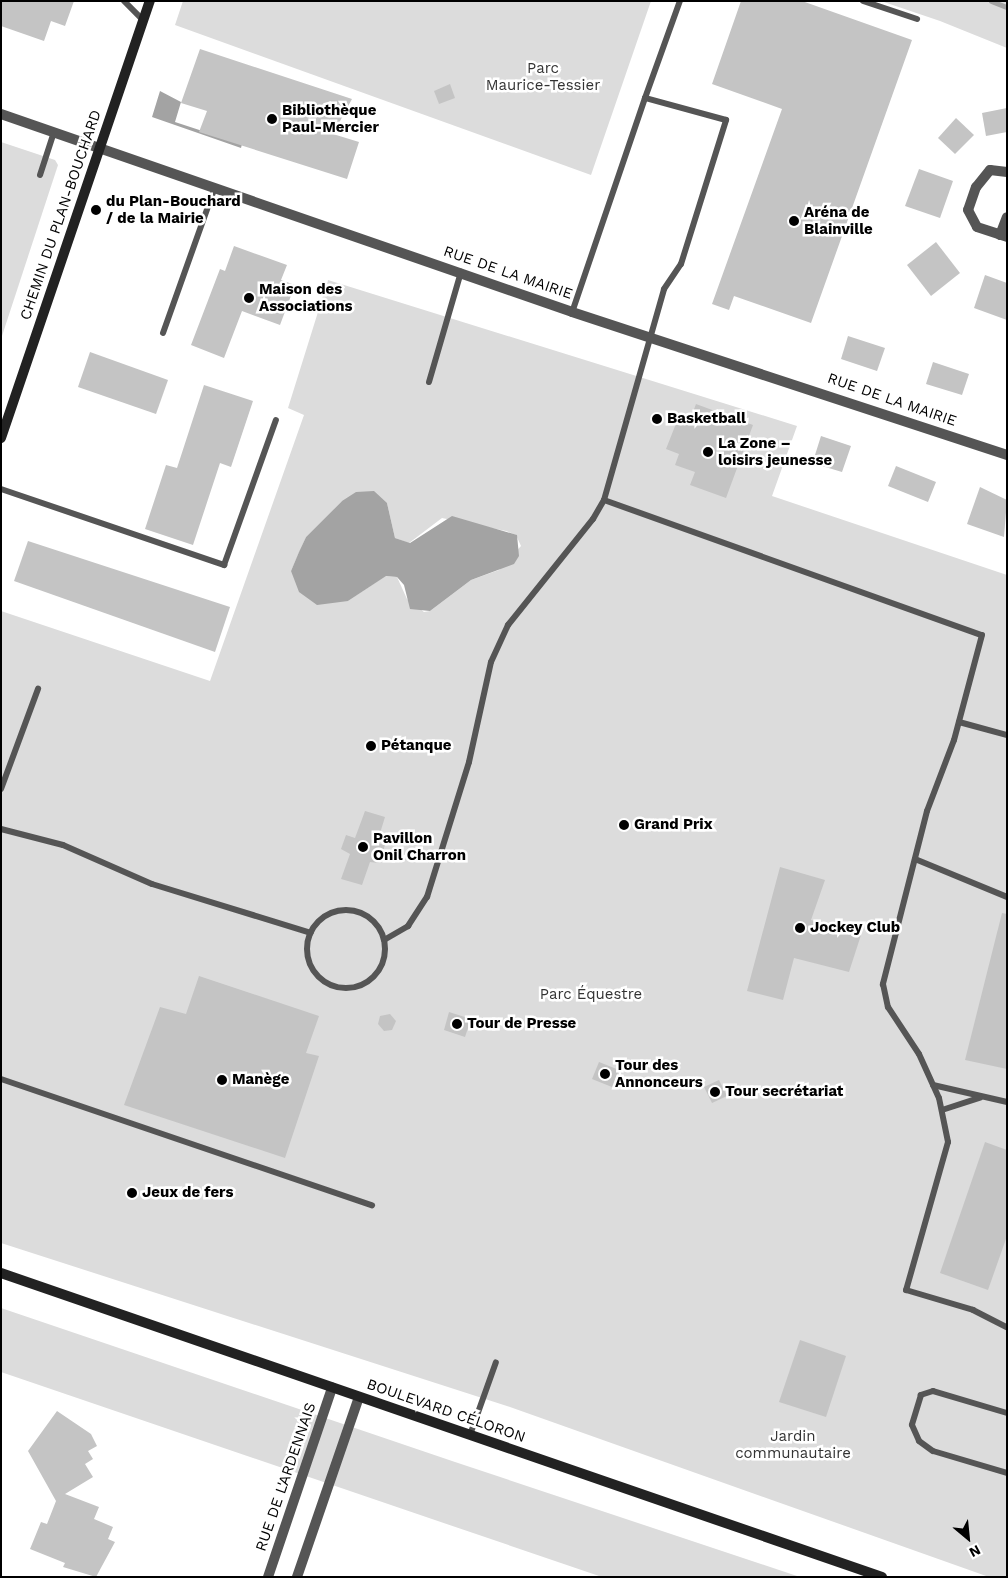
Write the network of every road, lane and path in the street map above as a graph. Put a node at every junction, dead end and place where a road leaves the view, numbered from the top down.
1 (124, 1) edge
2 (150, 1) edge
3 (680, 1) edge
4 (864, 1) edge
5 (917, 20) dead end
6 (144, 21) junction
7 (645, 98) junction
8 (1, 114) edge
9 (54, 132) junction
10 (100, 148) junction
11 (1007, 172) edge
12 (40, 176) dead end
13 (215, 187) junction
14 (1007, 217) edge
15 (1003, 236) edge
16 (461, 272) junction
17 (572, 312) junction
18 (163, 333) dead end
19 (654, 338) junction
20 (429, 382) dead end
21 (6, 411) edge
22 (276, 420) dead end
23 (1, 438) edge
24 (1007, 455) edge
25 (1, 489) edge
26 (604, 500) junction
27 (38, 689) dead end
28 (959, 722) junction
29 (1007, 735) edge
30 (1, 789) edge
31 (1, 829) edge
32 (915, 859) junction
33 (1007, 897) edge
34 (311, 933) junction
35 (384, 940) junction
36 (1, 1079) edge
37 (933, 1085) junction
38 (982, 1098) junction
39 (1007, 1102) edge
40 (942, 1110) junction
41 (372, 1204) dead end
42 (1, 1273) edge
43 (1007, 1327) edge
44 (496, 1362) dead end
45 (332, 1388) junction
46 (359, 1397) junction
47 (1007, 1413) edge
48 (470, 1435) junction
49 (1007, 1473) edge
50 (268, 1577) edge
51 (297, 1577) edge
52 (882, 1577) edge

1 - 6 lane
2 - 6 street, CHEMIN DU PLAN-BOUCHARD
3 - 7 lane
4 - 5 lane
6 - 10 street, CHEMIN DU PLAN-BOUCHARD
7 - 17 lane
7 - 19 lane
8 - 9 street, RUE DE LA MAIRIE
9 - 10 street, RUE DE LA MAIRIE
9 - 12 lane
10 - 13 street, RUE DE LA MAIRIE
10 - 21 street, CHEMIN DU PLAN-BOUCHARD
11 - 15 street
13 - 16 street, RUE DE LA MAIRIE
13 - 18 lane
14 - 15 street
16 - 17 street, RUE DE LA MAIRIE
16 - 20 lane
17 - 19 street, RUE DE LA MAIRIE
19 - 24 street, RUE DE LA MAIRIE
19 - 26 lane
21 - 23 street, CHEMIN DU PLAN-BOUCHARD
22 - 25 lane
26 - 28 lane
26 - 35 lane
27 - 30 lane
28 - 29 lane
28 - 32 lane
31 - 34 lane
32 - 33 lane
32 - 37 lane
34 - 35 lane
34 - 35 lane
36 - 41 lane
37 - 38 lane
37 - 40 lane
38 - 39 lane
38 - 40 lane
40 - 43 lane
42 - 45 street, BOULEVARD CÉLORON
44 - 48 lane
45 - 46 street, BOULEVARD CÉLORON
45 - 50 street, RUE DE L'ARDENNAIS
46 - 48 street, BOULEVARD CÉLORON
46 - 51 street
47 - 49 lane
48 - 52 street, BOULEVARD CÉLORON

